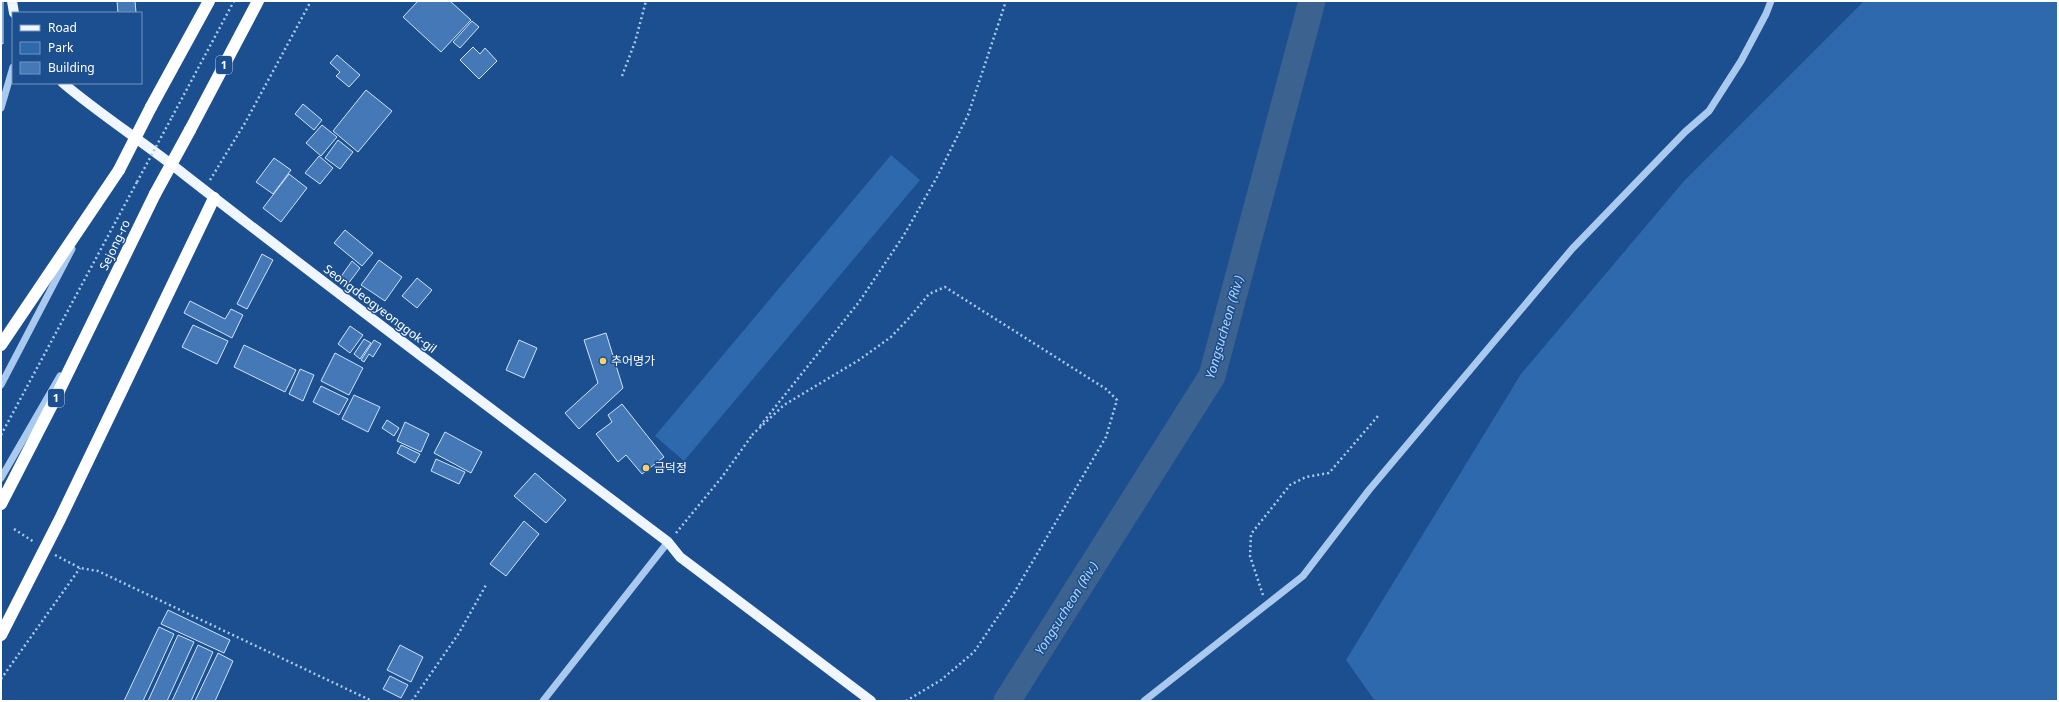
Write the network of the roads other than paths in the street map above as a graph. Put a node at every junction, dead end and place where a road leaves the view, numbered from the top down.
1 (12, 1) edge
2 (209, 1) edge
3 (258, 1) edge
4 (1770, 1) edge
5 (14, 12) edge
6 (12, 70) edge
7 (64, 84) edge
8 (1, 108) edge
9 (214, 198) junction
10 (94, 206) junction
11 (108, 291) junction
12 (1, 345) edge
13 (1, 386) edge
14 (1, 478) edge
15 (1, 504) edge
16 (668, 542) junction
17 (1, 635) edge
18 (543, 701) edge
19 (871, 701) edge
20 (1144, 701) edge

1 - 5 main road
2 - 10 highway, bridge
3 - 11 highway, Sejong-ro / 1, bridge
4 - 20 street
6 - 8 street
7 - 9 main road, Seongdeogyeonggok-gil
9 - 16 main road, Seongdeogyeonggok-gil
9 - 17 highway
10 - 12 highway
10 - 13 street
11 - 14 street
11 - 15 highway, Sejong-ro / 1
16 - 18 street
16 - 19 main road, Seongdeogyeonggok-gil

